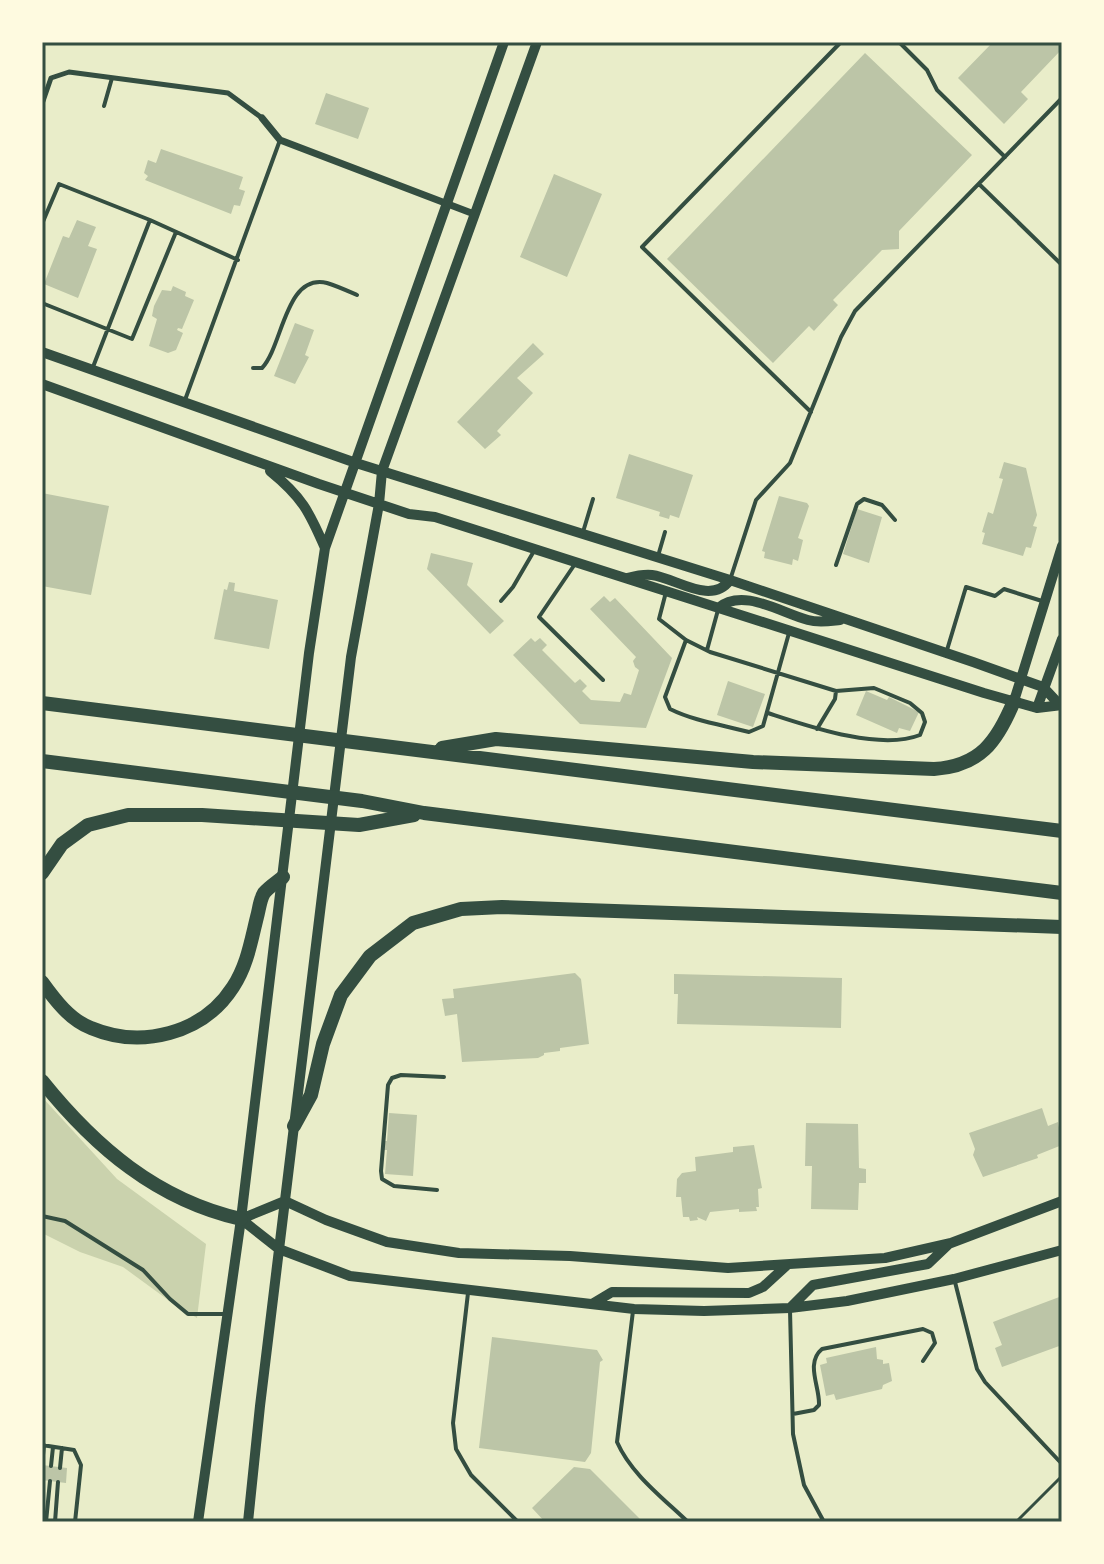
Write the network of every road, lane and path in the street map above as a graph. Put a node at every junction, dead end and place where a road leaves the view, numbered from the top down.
1 (504, 42) edge
2 (537, 42) edge
3 (841, 42) edge
4 (899, 42) edge
5 (113, 78) junction
6 (1062, 98) edge
7 (42, 104) edge
8 (104, 106) dead end
9 (262, 118) joint
10 (280, 140) junction
11 (1005, 157) junction
12 (979, 184) junction
13 (447, 204) junction
14 (474, 214) junction
15 (150, 220) junction
16 (42, 224) edge
17 (176, 232) junction
18 (238, 260) junction
19 (1062, 265) edge
20 (357, 295) dead end
21 (42, 303) edge
22 (108, 329) junction
23 (42, 352) edge
24 (253, 368) dead end
25 (92, 370) junction
26 (42, 384) edge
27 (184, 403) junction
28 (811, 412) junction
29 (356, 463) junction
30 (263, 465) junction
31 (382, 471) junction
32 (344, 493) junction
33 (593, 499) dead end
34 (379, 504) junction
35 (895, 520) dead end
36 (665, 532) dead end
37 (582, 534) junction
38 (1062, 546) edge
39 (325, 548) junction
40 (535, 549) junction
41 (657, 558) junction
42 (576, 562) junction
43 (836, 565) dead end
44 (625, 578) junction
45 (730, 580) junction
46 (666, 592) junction
47 (501, 601) dead end
48 (1044, 602) junction
49 (718, 608) junction
50 (846, 619) junction
51 (790, 630) junction
52 (1062, 639) edge
53 (686, 640) junction
54 (707, 650) junction
55 (946, 653) junction
56 (780, 672) junction
57 (1020, 679) junction
58 (603, 680) dead end
59 (1043, 687) junction
60 (836, 691) junction
61 (1014, 701) junction
62 (42, 703) edge
63 (1061, 705) edge
64 (1037, 708) junction
65 (768, 713) junction
66 (817, 729) junction
67 (426, 751) junction
68 (42, 761) edge
69 (424, 813) junction
70 (1062, 831) edge
71 (42, 873) edge
72 (283, 877) junction
73 (1062, 893) edge
74 (1062, 927) edge
75 (42, 982) edge
76 (444, 1077) dead end
77 (42, 1081) edge
78 (294, 1126) junction
79 (437, 1190) dead end
80 (285, 1201) junction
81 (1062, 1201) edge
82 (42, 1216) edge
83 (241, 1219) junction
84 (951, 1243) junction
85 (279, 1249) junction
86 (1062, 1250) edge
87 (786, 1266) junction
88 (954, 1279) junction
89 (469, 1290) junction
90 (592, 1304) junction
91 (790, 1308) junction
92 (634, 1309) junction
93 (226, 1314) junction
94 (923, 1361) dead end
95 (793, 1414) junction
96 (43, 1445) edge
97 (53, 1447) junction
98 (62, 1448) junction
99 (1062, 1464) edge
100 (42, 1465) edge
101 (51, 1466) dead end
102 (60, 1468) dead end
103 (1062, 1476) edge
104 (50, 1481) dead end
105 (58, 1482) dead end
106 (46, 1522) edge
107 (55, 1522) edge
108 (75, 1522) edge
109 (198, 1522) edge
110 (248, 1522) edge
111 (518, 1522) edge
112 (688, 1522) edge
113 (824, 1522) edge
114 (1016, 1522) edge

1 - 13 main road
2 - 14 main road
3 - 28 lane
4 - 11 lane
5 - 7 street
5 - 8 lane
5 - 9 street
6 - 11 lane
9 - 10 street
10 - 13 street
10 - 18 lane
11 - 12 lane
12 - 19 lane
12 - 28 lane
13 - 14 street
13 - 29 main road
14 - 31 main road
15 - 16 lane
15 - 17 lane
15 - 22 lane
17 - 18 lane
17 - 22 lane
18 - 27 lane
20 - 24 lane
21 - 22 lane
22 - 25 lane
23 - 25 main road
25 - 27 main road
26 - 30 main road
27 - 29 main road
28 - 45 lane
29 - 31 main road
29 - 32 main road
30 - 32 main road
30 - 39 main road
31 - 34 main road
31 - 37 main road
32 - 34 main road
32 - 39 main road
33 - 37 lane
34 - 40 main road
34 - 78 main road
35 - 43 lane
36 - 41 lane
37 - 41 main road
38 - 48 main road
39 - 72 main road
40 - 42 main road
40 - 47 lane
41 - 45 main road
42 - 44 main road
42 - 58 lane
44 - 45 main road
44 - 46 main road
45 - 50 main road
46 - 49 main road
46 - 53 lane
48 - 55 lane
48 - 57 main road
49 - 50 main road
49 - 51 main road
49 - 54 lane
50 - 55 main road
51 - 56 lane
51 - 61 main road
52 - 59 main road
53 - 54 lane
53 - 65 lane
54 - 56 lane
55 - 57 main road
56 - 60 lane
56 - 65 lane
57 - 59 main road
57 - 61 main road
59 - 63 main road
59 - 64 main road
60 - 66 lane
60 - 66 lane
61 - 64 main road
61 - 67 highway
62 - 67 highway
63 - 64 main road
65 - 66 lane
67 - 70 highway
68 - 69 highway
69 - 71 highway
69 - 73 highway
72 - 75 highway
72 - 83 main road
74 - 78 highway
76 - 79 lane
77 - 83 highway
78 - 80 main road
80 - 83 main road
80 - 85 main road
80 - 87 main road
81 - 84 main road
82 - 93 lane
83 - 85 main road
83 - 93 main road
84 - 87 main road
84 - 91 main road
85 - 89 main road
85 - 110 main road
86 - 88 main road
87 - 90 main road
88 - 91 main road
88 - 99 lane
89 - 90 main road
89 - 111 lane
90 - 92 main road
91 - 92 main road
91 - 95 lane
92 - 112 lane
93 - 109 main road
94 - 95 lane
95 - 113 lane
96 - 97 lane
96 - 100 lane
97 - 98 lane
97 - 101 lane
98 - 102 lane
98 - 108 lane
103 - 114 path
104 - 106 lane
105 - 107 lane

